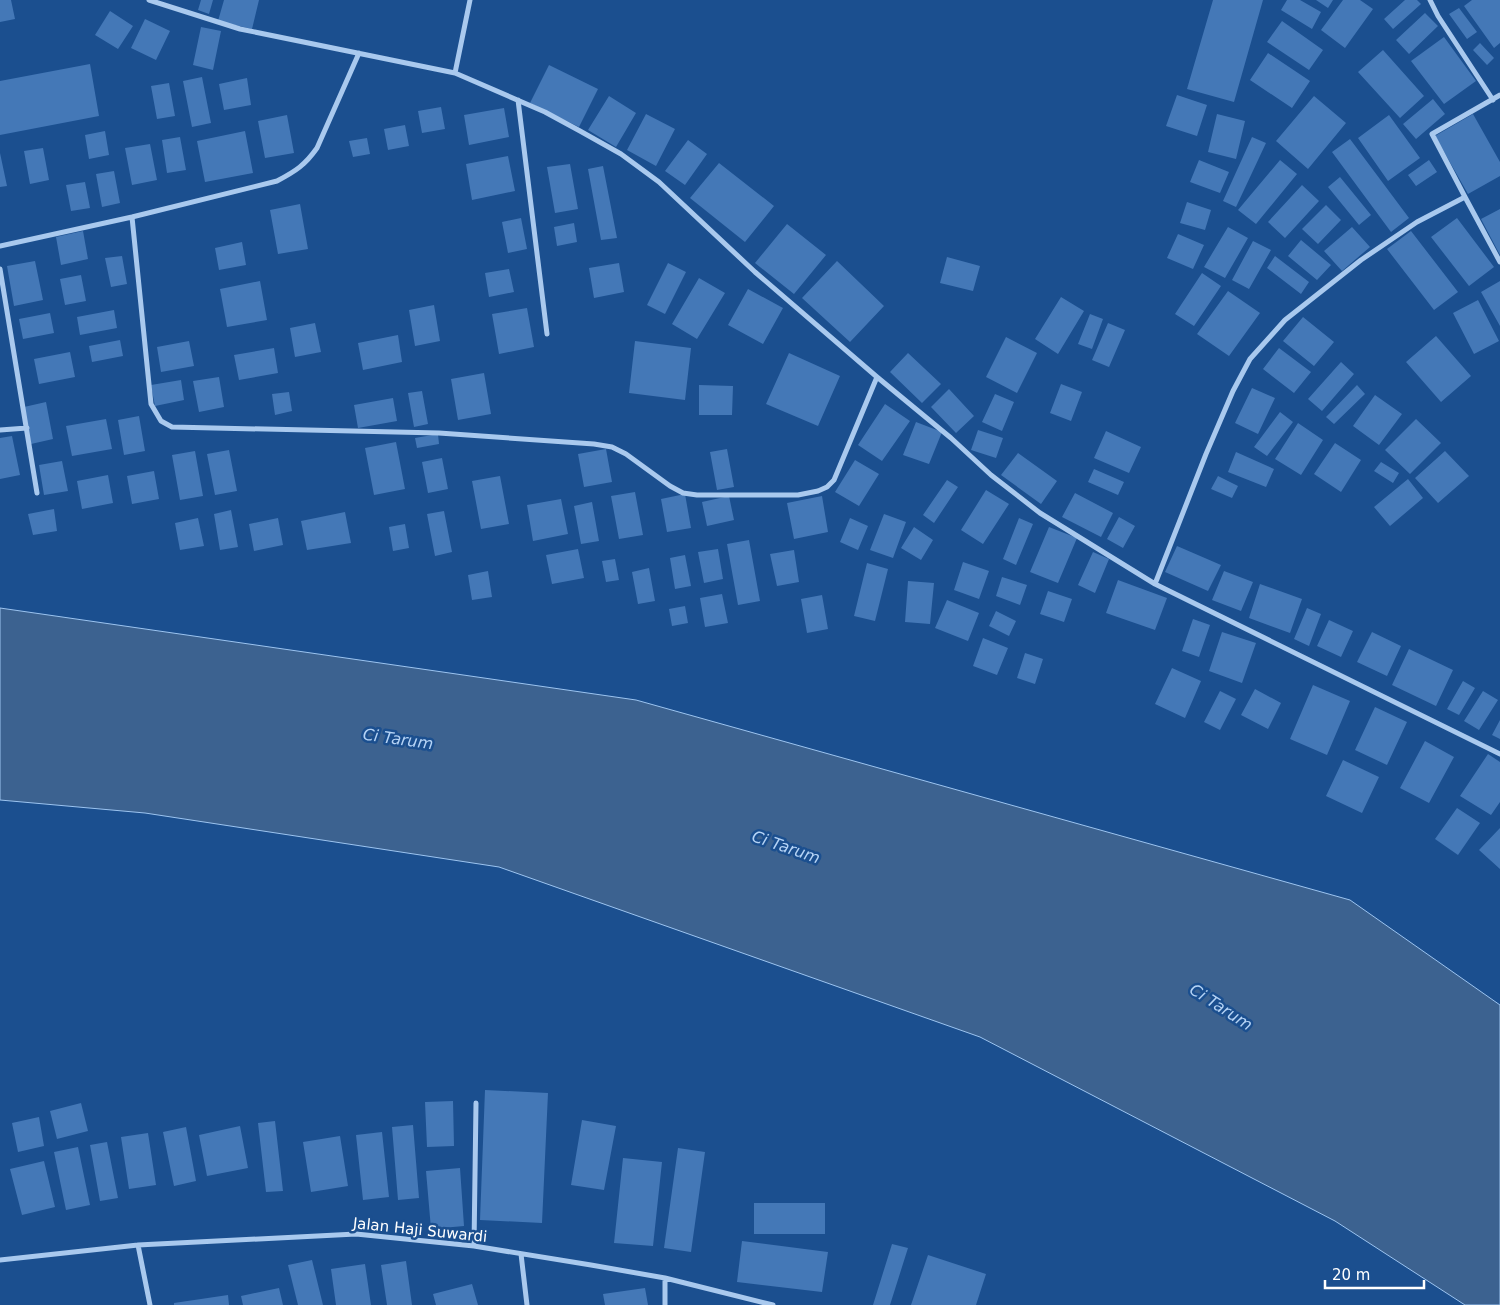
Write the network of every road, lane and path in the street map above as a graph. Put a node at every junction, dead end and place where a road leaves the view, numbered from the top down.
1 (149, 0) edge
2 (470, 0) edge
3 (1430, 0) edge
4 (359, 53) junction
5 (455, 73) junction
6 (1500, 95) edge
7 (518, 100) junction
8 (1494, 100) junction
9 (1465, 197) junction
10 (132, 217) junction
11 (0, 246) edge
12 (1500, 262) edge
13 (0, 269) edge
14 (547, 334) dead end
15 (877, 377) junction
16 (27, 428) junction
17 (0, 430) edge
18 (37, 493) dead end
19 (1155, 584) junction
20 (1500, 754) edge
21 (476, 1103) dead end
22 (138, 1245) junction
23 (474, 1246) junction
24 (521, 1254) junction
25 (0, 1260) edge
26 (665, 1278) junction
27 (150, 1305) edge
28 (527, 1305) edge
29 (665, 1305) edge
30 (773, 1305) edge

1 - 4 street
2 - 5 street
3 - 8 street
4 - 5 street
4 - 10 street
5 - 7 street
6 - 8 street
7 - 14 street
7 - 15 street
8 - 9 street
9 - 12 street
9 - 19 street
10 - 11 street
10 - 15 street
13 - 16 street
15 - 19 street
16 - 17 street
16 - 18 street
19 - 20 street
21 - 23 street
22 - 23 street, Jalan Haji Suwardi
22 - 25 street, Jalan Haji Suwardi
22 - 27 street
23 - 24 street, Jalan Haji Suwardi
24 - 26 street, Jalan Haji Suwardi
24 - 28 street
26 - 29 street
26 - 30 street, Jalan Haji Suwardi

